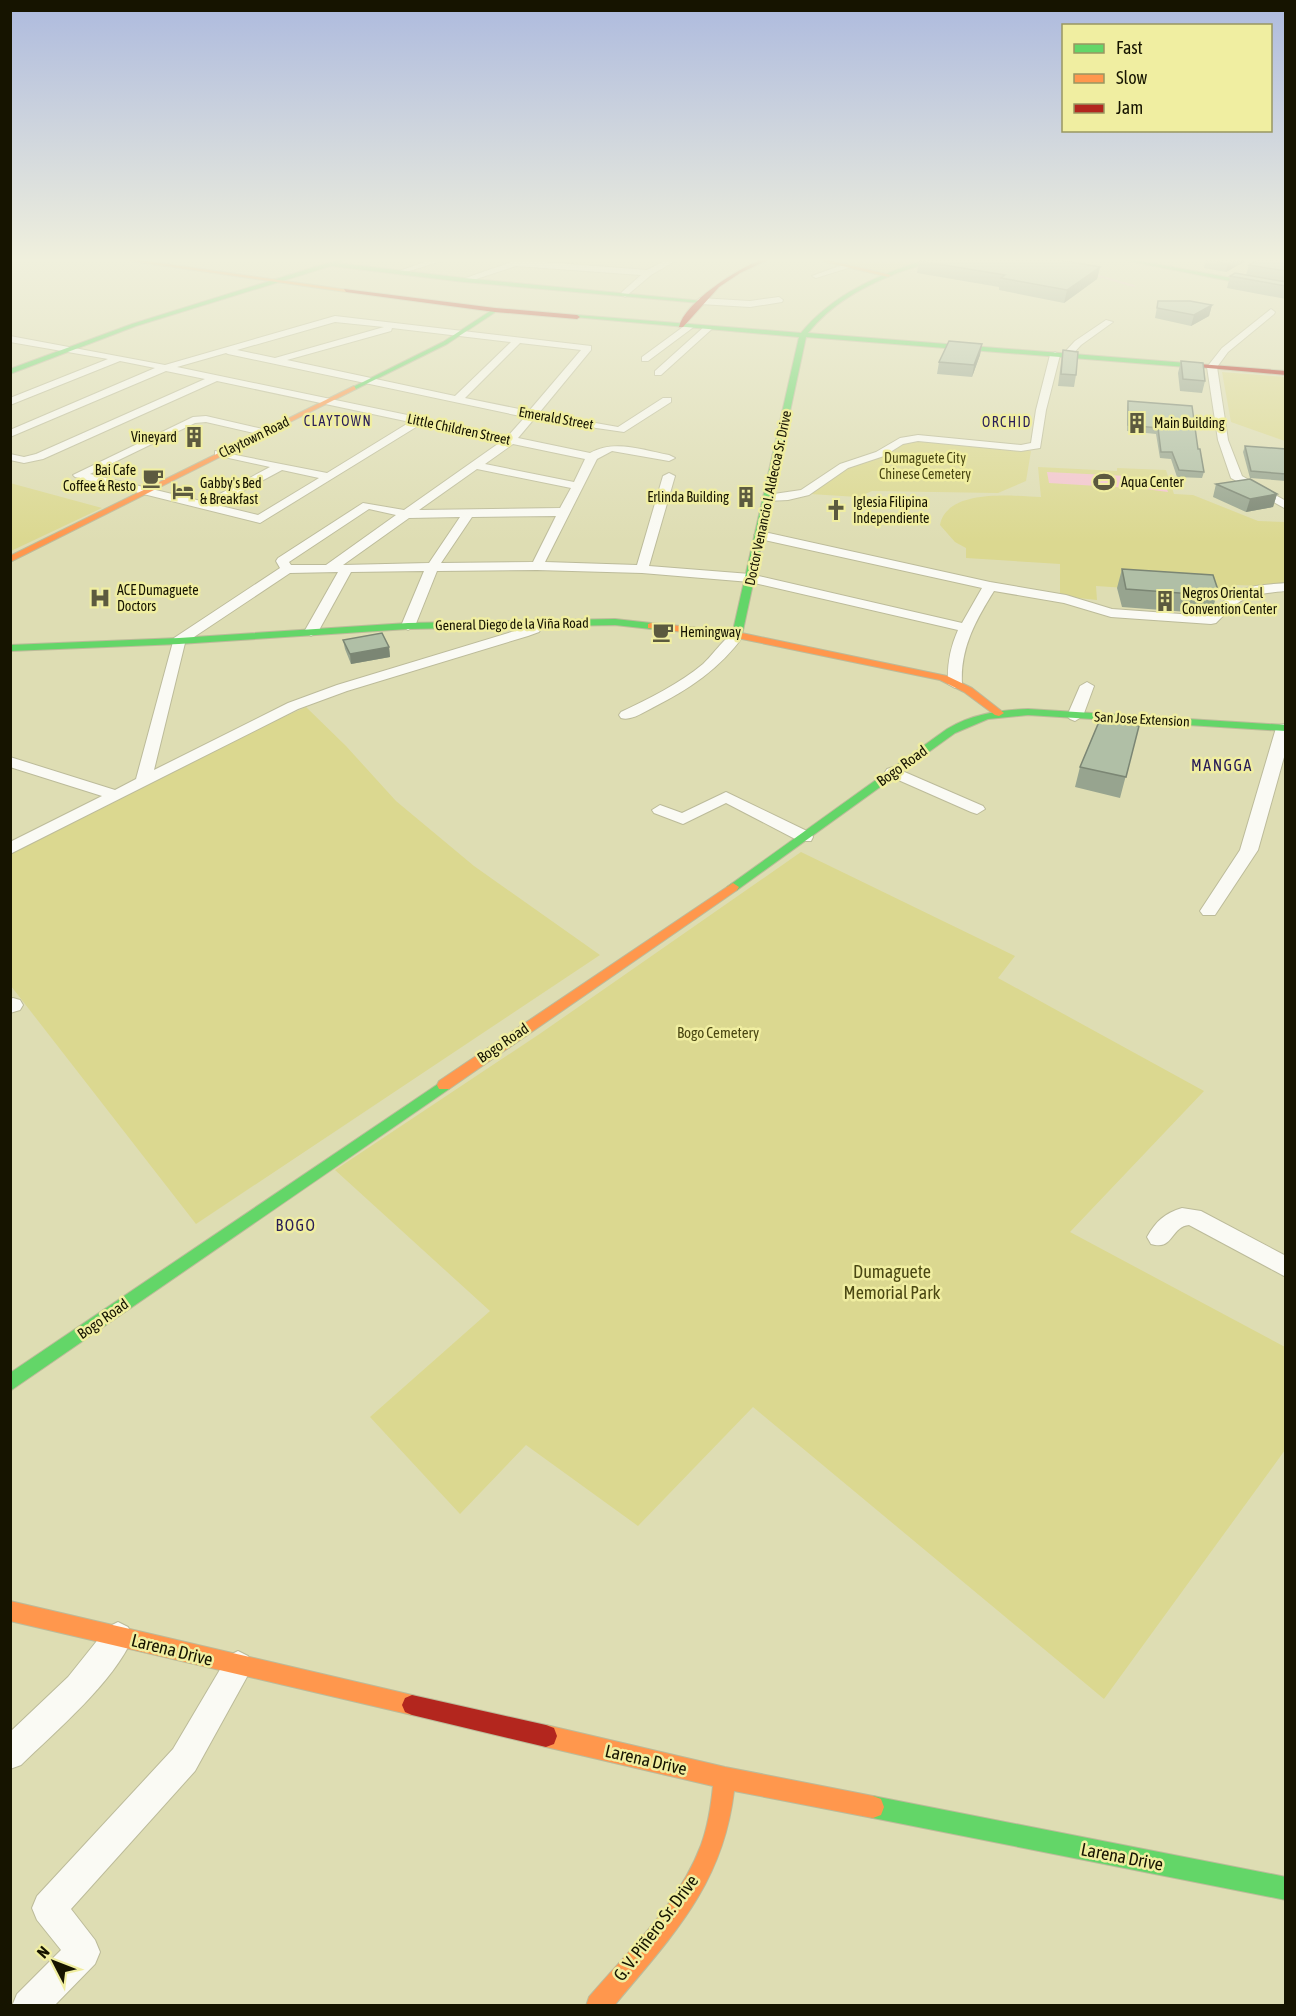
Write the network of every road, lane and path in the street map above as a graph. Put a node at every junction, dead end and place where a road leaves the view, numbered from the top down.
1 (54, 354) edge
2 (95, 354) edge
3 (211, 354) edge
4 (244, 354) edge
5 (300, 354) edge
6 (422, 354) edge
7 (504, 354) edge
8 (583, 354) edge
9 (651, 354) edge
10 (679, 354) edge
11 (799, 354) edge
12 (1037, 354) edge
13 (1063, 354) edge
14 (1222, 354) edge
15 (1060, 356) junction
16 (118, 358) junction
17 (645, 359) dead end
18 (276, 361) junction
19 (1212, 367) junction
20 (164, 368) junction
21 (10, 372) edge
22 (658, 373) dead end
23 (1286, 373) edge
24 (216, 378) junction
25 (369, 381) junction
26 (458, 399) junction
27 (668, 400) dead end
28 (327, 401) junction
29 (10, 402) edge
30 (532, 415) junction
31 (419, 421) junction
32 (262, 432) junction
33 (10, 434) edge
34 (511, 440) junction
35 (219, 453) junction
36 (10, 457) edge
37 (592, 458) junction
38 (669, 458) dead end
39 (475, 465) junction
40 (280, 466) junction
41 (327, 476) junction
42 (669, 476) dead end
43 (578, 486) junction
44 (144, 491) junction
45 (767, 498) junction
46 (206, 506) junction
47 (1286, 506) edge
48 (565, 512) junction
49 (469, 513) junction
50 (406, 514) junction
51 (760, 535) junction
52 (10, 560) edge
53 (537, 567) junction
54 (432, 568) junction
55 (287, 569) junction
56 (327, 569) junction
57 (346, 569) junction
58 (642, 569) junction
59 (750, 578) junction
60 (990, 586) junction
61 (1284, 589) edge
62 (538, 623) junction
63 (408, 626) junction
64 (964, 628) junction
65 (311, 632) junction
66 (737, 635) junction
67 (179, 641) junction
68 (10, 648) edge
69 (955, 684) junction
70 (1087, 686) dead end
71 (999, 713) junction
72 (626, 715) dead end
73 (1075, 716) junction
74 (1285, 728) edge
75 (10, 762) edge
76 (893, 772) junction
77 (143, 782) junction
78 (115, 795) junction
79 (977, 809) dead end
80 (660, 810) dead end
81 (805, 837) junction
82 (10, 849) edge
83 (1209, 911) dead end
84 (1159, 1237) dead end
85 (1286, 1268) edge
86 (10, 1383) edge
87 (10, 1611) edge
88 (118, 1637) junction
89 (238, 1666) junction
90 (10, 1754) edge
91 (725, 1778) junction
92 (1286, 1889) edge
93 (30, 2006) edge
94 (598, 2006) edge

1 - 21 main road
2 - 16 street, Little Children Street
3 - 20 street
4 - 18 street, Emerald Street
5 - 18 street
6 - 25 main road, Claytown Road
7 - 26 street
8 - 30 street
9 - 17 street
10 - 22 street
11 - 45 main road, Doctor Venancio I. Aldecoa Sr. Drive
12 - 15 main road
13 - 15 street
14 - 19 street
15 - 19 main road
15 - 45 street
16 - 20 street, Little Children Street
16 - 29 street
18 - 25 street, Emerald Street
19 - 23 main road
19 - 47 street
20 - 24 street, Little Children Street
20 - 33 street
24 - 28 street, Little Children Street
24 - 36 street
25 - 26 street, Emerald Street
25 - 28 main road, Claytown Road
26 - 30 street, Emerald Street
27 - 30 street, Emerald Street
28 - 31 street, Little Children Street
28 - 32 main road, Claytown Road
30 - 34 street
31 - 34 street, Little Children Street
31 - 41 street
32 - 35 main road, Claytown Road
32 - 44 street
34 - 37 street, Little Children Street
34 - 39 street
35 - 40 street
35 - 44 main road, Claytown Road
37 - 38 street
37 - 43 street
39 - 43 street
39 - 50 street
40 - 41 street
40 - 46 street
41 - 46 street
42 - 58 street
43 - 48 street
44 - 46 street
44 - 52 main road, Claytown Road
45 - 51 main road, Doctor Venancio I. Aldecoa Sr. Drive
48 - 49 street
48 - 53 street
49 - 50 street
49 - 54 street
50 - 55 street
50 - 56 street
51 - 59 main road, Doctor Venancio I. Aldecoa Sr. Drive
51 - 60 street
53 - 54 street
53 - 58 street
54 - 57 street
54 - 63 street
55 - 56 street
55 - 67 street
56 - 57 street
57 - 65 street
58 - 59 street
59 - 64 street
59 - 66 main road, Doctor Venancio I. Aldecoa Sr. Drive
60 - 61 street
60 - 64 street
62 - 63 main road, General Diego de la Viña Road
62 - 66 main road, General Diego de la Viña Road
62 - 77 street
63 - 65 main road, General Diego de la Viña Road
64 - 69 street
65 - 67 main road, General Diego de la Viña Road
66 - 69 main road, General Diego de la Viña Road
66 - 72 street, Doctor Venancio I. Aldecoa Sr. Drive
67 - 68 main road, General Diego de la Viña Road
67 - 77 street
69 - 71 main road, General Diego de la Viña Road
70 - 73 street
71 - 73 main road, San Jose Extension
71 - 76 main road, Bogo Road
73 - 74 main road, San Jose Extension
74 - 83 street
75 - 78 street
76 - 79 street
76 - 81 main road, Bogo Road
77 - 78 street
78 - 82 street
80 - 81 street
81 - 86 main road, Bogo Road
84 - 85 street
87 - 88 main road, Larena Drive
88 - 89 main road, Larena Drive
88 - 90 street
89 - 91 main road, Larena Drive
89 - 93 street
91 - 92 main road, Larena Drive
91 - 94 main road, G. V. Piñero Sr. Drive

